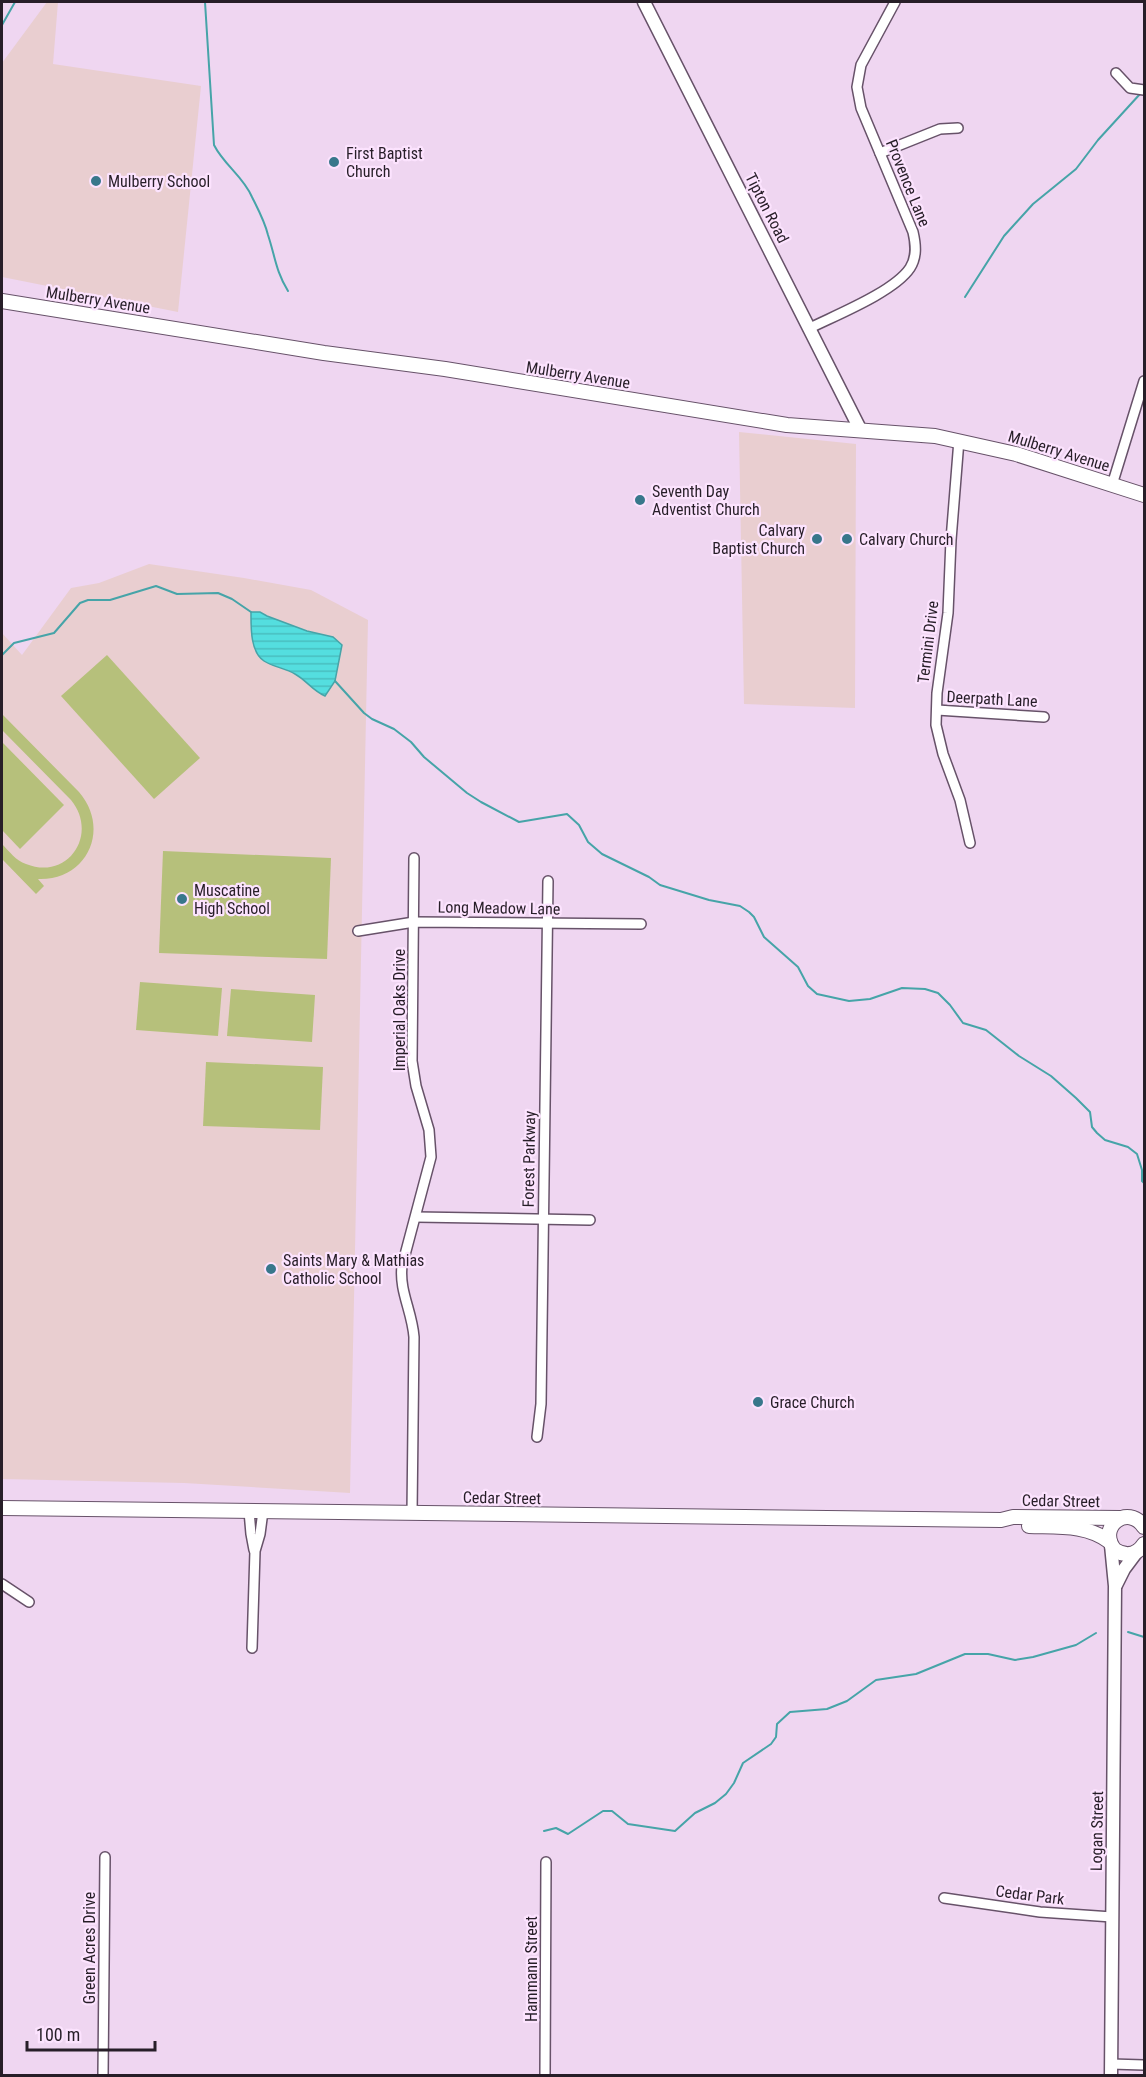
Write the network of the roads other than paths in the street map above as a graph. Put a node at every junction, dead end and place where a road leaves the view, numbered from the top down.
1 (644, 2) edge
2 (895, 2) edge
3 (1116, 73) dead end
4 (1144, 90) edge
5 (958, 128) dead end
6 (880, 153) junction
7 (2, 301) edge
8 (810, 328) junction
9 (1144, 381) edge
10 (1141, 407) edge
11 (860, 429) junction
12 (959, 440) junction
13 (1112, 485) junction
14 (1144, 495) edge
15 (937, 710) junction
16 (1044, 717) dead end
17 (970, 843) dead end
18 (414, 858) dead end
19 (548, 881) dead end
20 (414, 922) junction
21 (547, 924) junction
22 (641, 924) dead end
23 (358, 931) dead end
24 (416, 1217) junction
25 (543, 1219) junction
26 (590, 1220) dead end
27 (537, 1437) dead end
28 (2, 1508) edge
29 (256, 1511) junction
30 (412, 1514) junction
31 (1120, 1518) junction
32 (1001, 1520) junction
33 (1144, 1527) edge
34 (1110, 1544) junction
35 (1141, 1550) edge
36 (2, 1584) edge
37 (1115, 1586) junction
38 (29, 1602) dead end
39 (252, 1648) dead end
40 (105, 1857) dead end
41 (546, 1862) dead end
42 (944, 1898) dead end
43 (1112, 1917) junction
44 (1144, 2065) edge
45 (1111, 2070) edge
46 (103, 2076) edge
47 (545, 2076) edge

1 - 8 street, Tipton Road
2 - 6 street, Provence Lane
3 - 4 street
5 - 6 street
6 - 8 street, Provence Lane
7 - 11 main road, Mulberry Avenue
8 - 11 street, Tipton Road
9 - 10 street
10 - 13 street
11 - 12 main road, Mulberry Avenue
12 - 13 main road, Mulberry Avenue
12 - 15 street, Termini Drive
13 - 14 main road, Mulberry Avenue
15 - 16 street, Deerpath Lane
15 - 17 street, Termini Drive
18 - 20 street, Imperial Oaks Drive
19 - 21 street, Forest Parkway
20 - 21 street, Long Meadow Lane
20 - 23 street, Long Meadow Lane
20 - 24 street, Imperial Oaks Drive
21 - 22 street, Long Meadow Lane
21 - 25 street, Forest Parkway
24 - 25 street
24 - 30 street, Imperial Oaks Drive
25 - 26 street
25 - 27 street, Forest Parkway
28 - 29 main road, Cedar Street
29 - 30 main road, Cedar Street
29 - 39 street
30 - 32 main road, Cedar Street
31 - 32 main road, Cedar Street
31 - 33 main road
31 - 34 main road
32 - 34 main road, Cedar Street
34 - 35 main road, Cedar Street
34 - 37 street, Logan Street
35 - 37 street
36 - 38 street
37 - 43 street, Logan Street
40 - 46 street, Green Acres Drive
41 - 47 street, Hammann Street
42 - 43 street, Cedar Park
43 - 45 street, Logan Street
44 - 45 street

